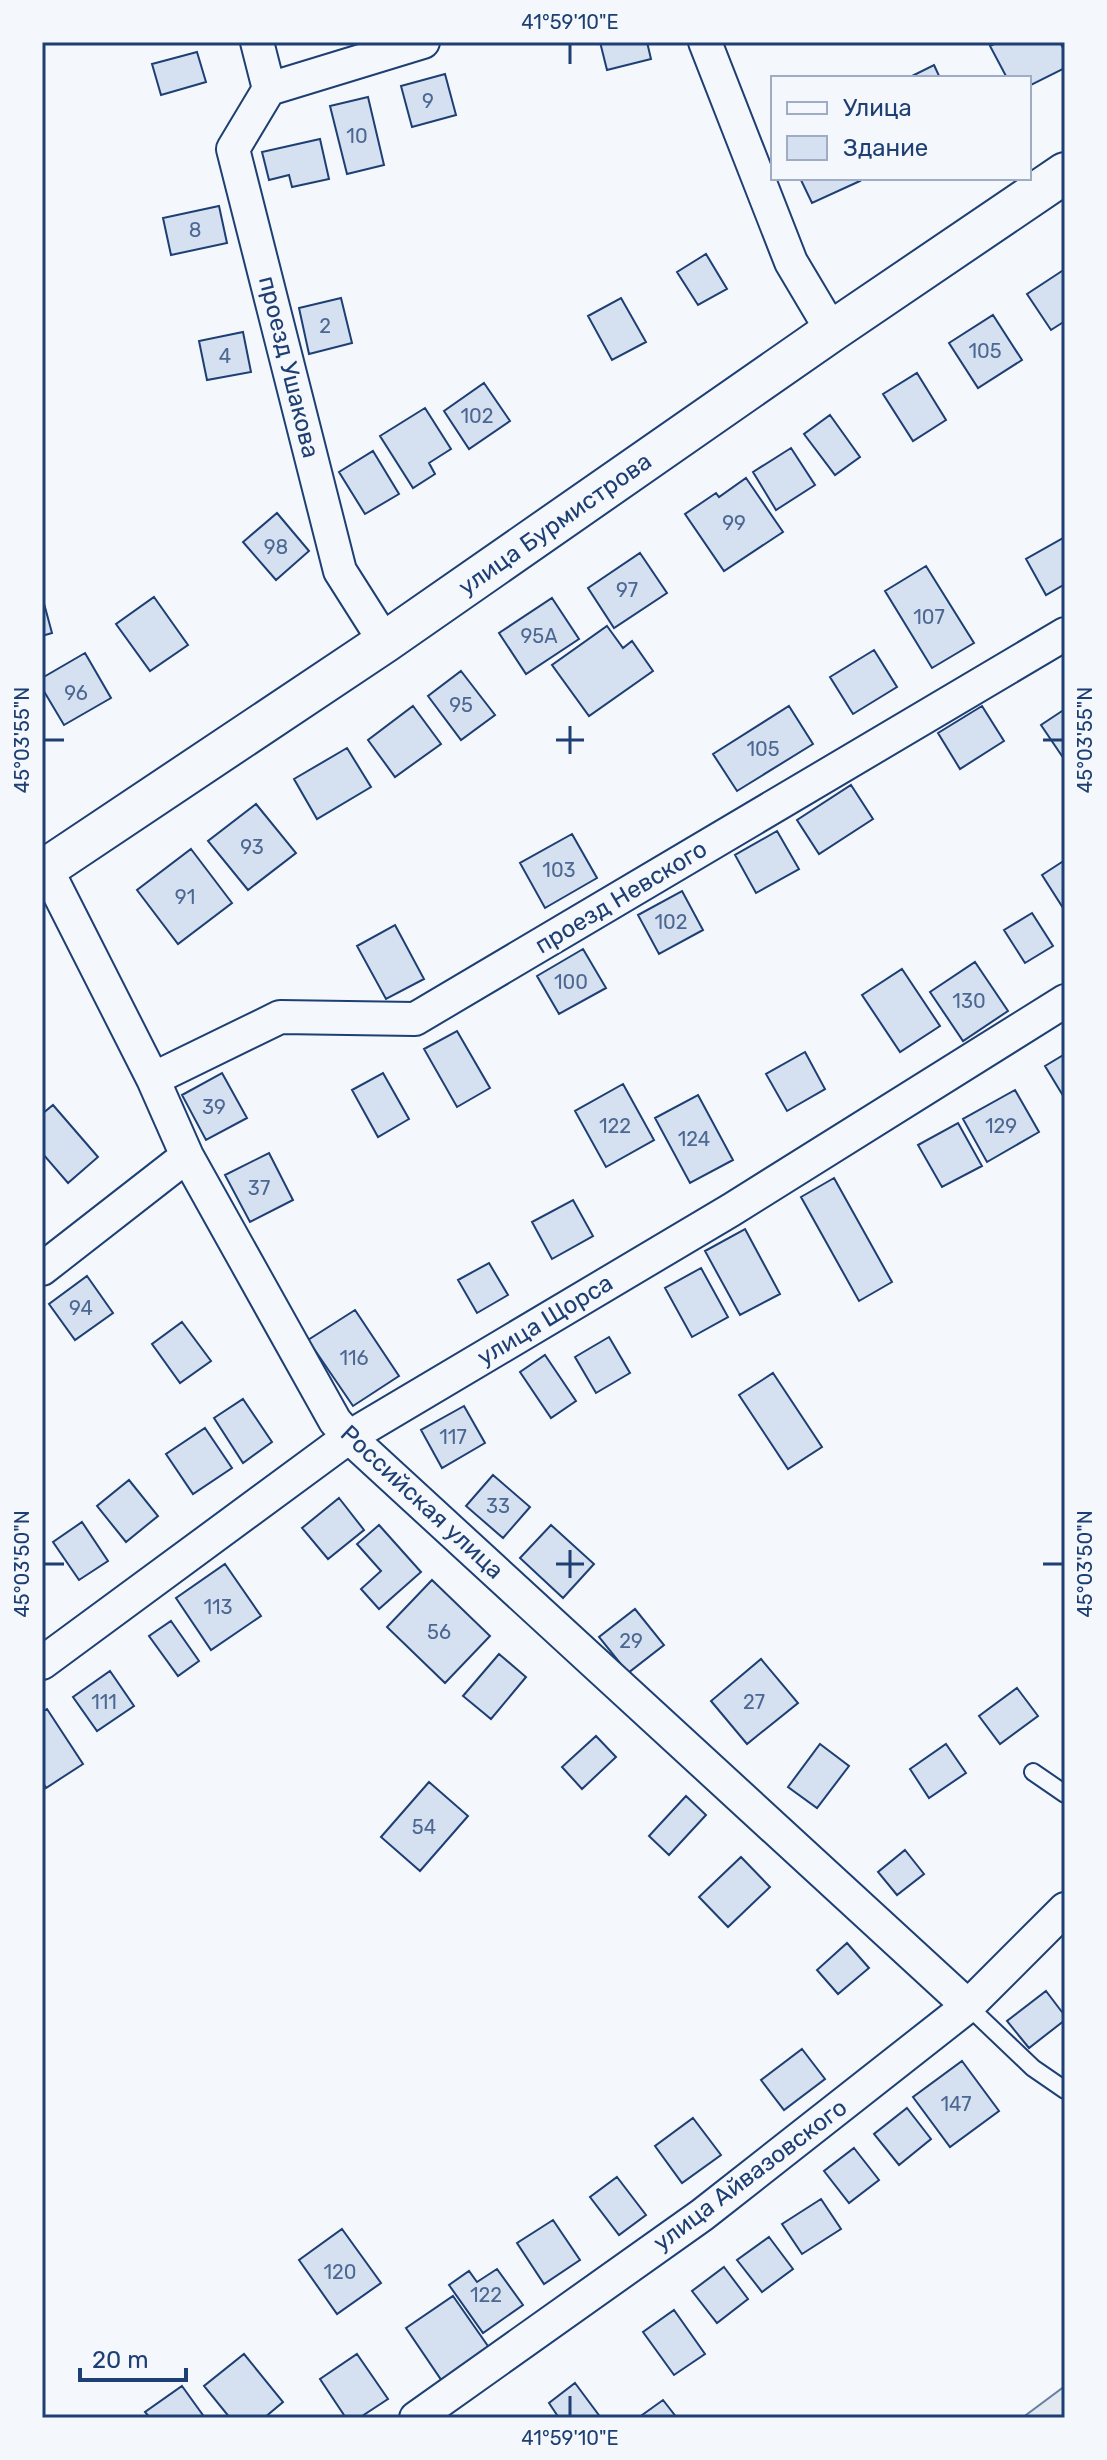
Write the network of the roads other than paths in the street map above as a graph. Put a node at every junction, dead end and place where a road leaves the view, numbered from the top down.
1 (257, 42) edge
2 (423, 42) edge
3 (705, 42) edge
4 (269, 89) junction
5 (1065, 173) edge
6 (832, 331) junction
7 (1065, 634) edge
8 (385, 642) junction
9 (44, 870) edge
10 (1065, 1001) edge
11 (153, 1079) junction
12 (187, 1156) junction
13 (42, 1269) edge
14 (349, 1437) junction
15 (42, 1663) edge
16 (1033, 1772) dead end
17 (1065, 1794) edge
18 (1065, 1909) edge
19 (968, 2006) junction
20 (1065, 2090) edge
21 (416, 2418) edge

1 - 4 street
2 - 4 street
3 - 6 street
4 - 8 street, проезд Ушакова
5 - 6 street, улица Бурмистрова
6 - 8 street, улица Бурмистрова
7 - 11 street, проезд Невского
8 - 9 street, улица Бурмистрова
9 - 11 street, Российская улица
10 - 14 street, улица Щорса
11 - 12 street, Российская улица
12 - 13 street
12 - 14 street, Российская улица
14 - 15 street, улица Щорса
14 - 19 street, Российская улица
16 - 17 lane
18 - 19 street, улица Айвазовского
19 - 20 lane
19 - 21 street, улица Айвазовского

